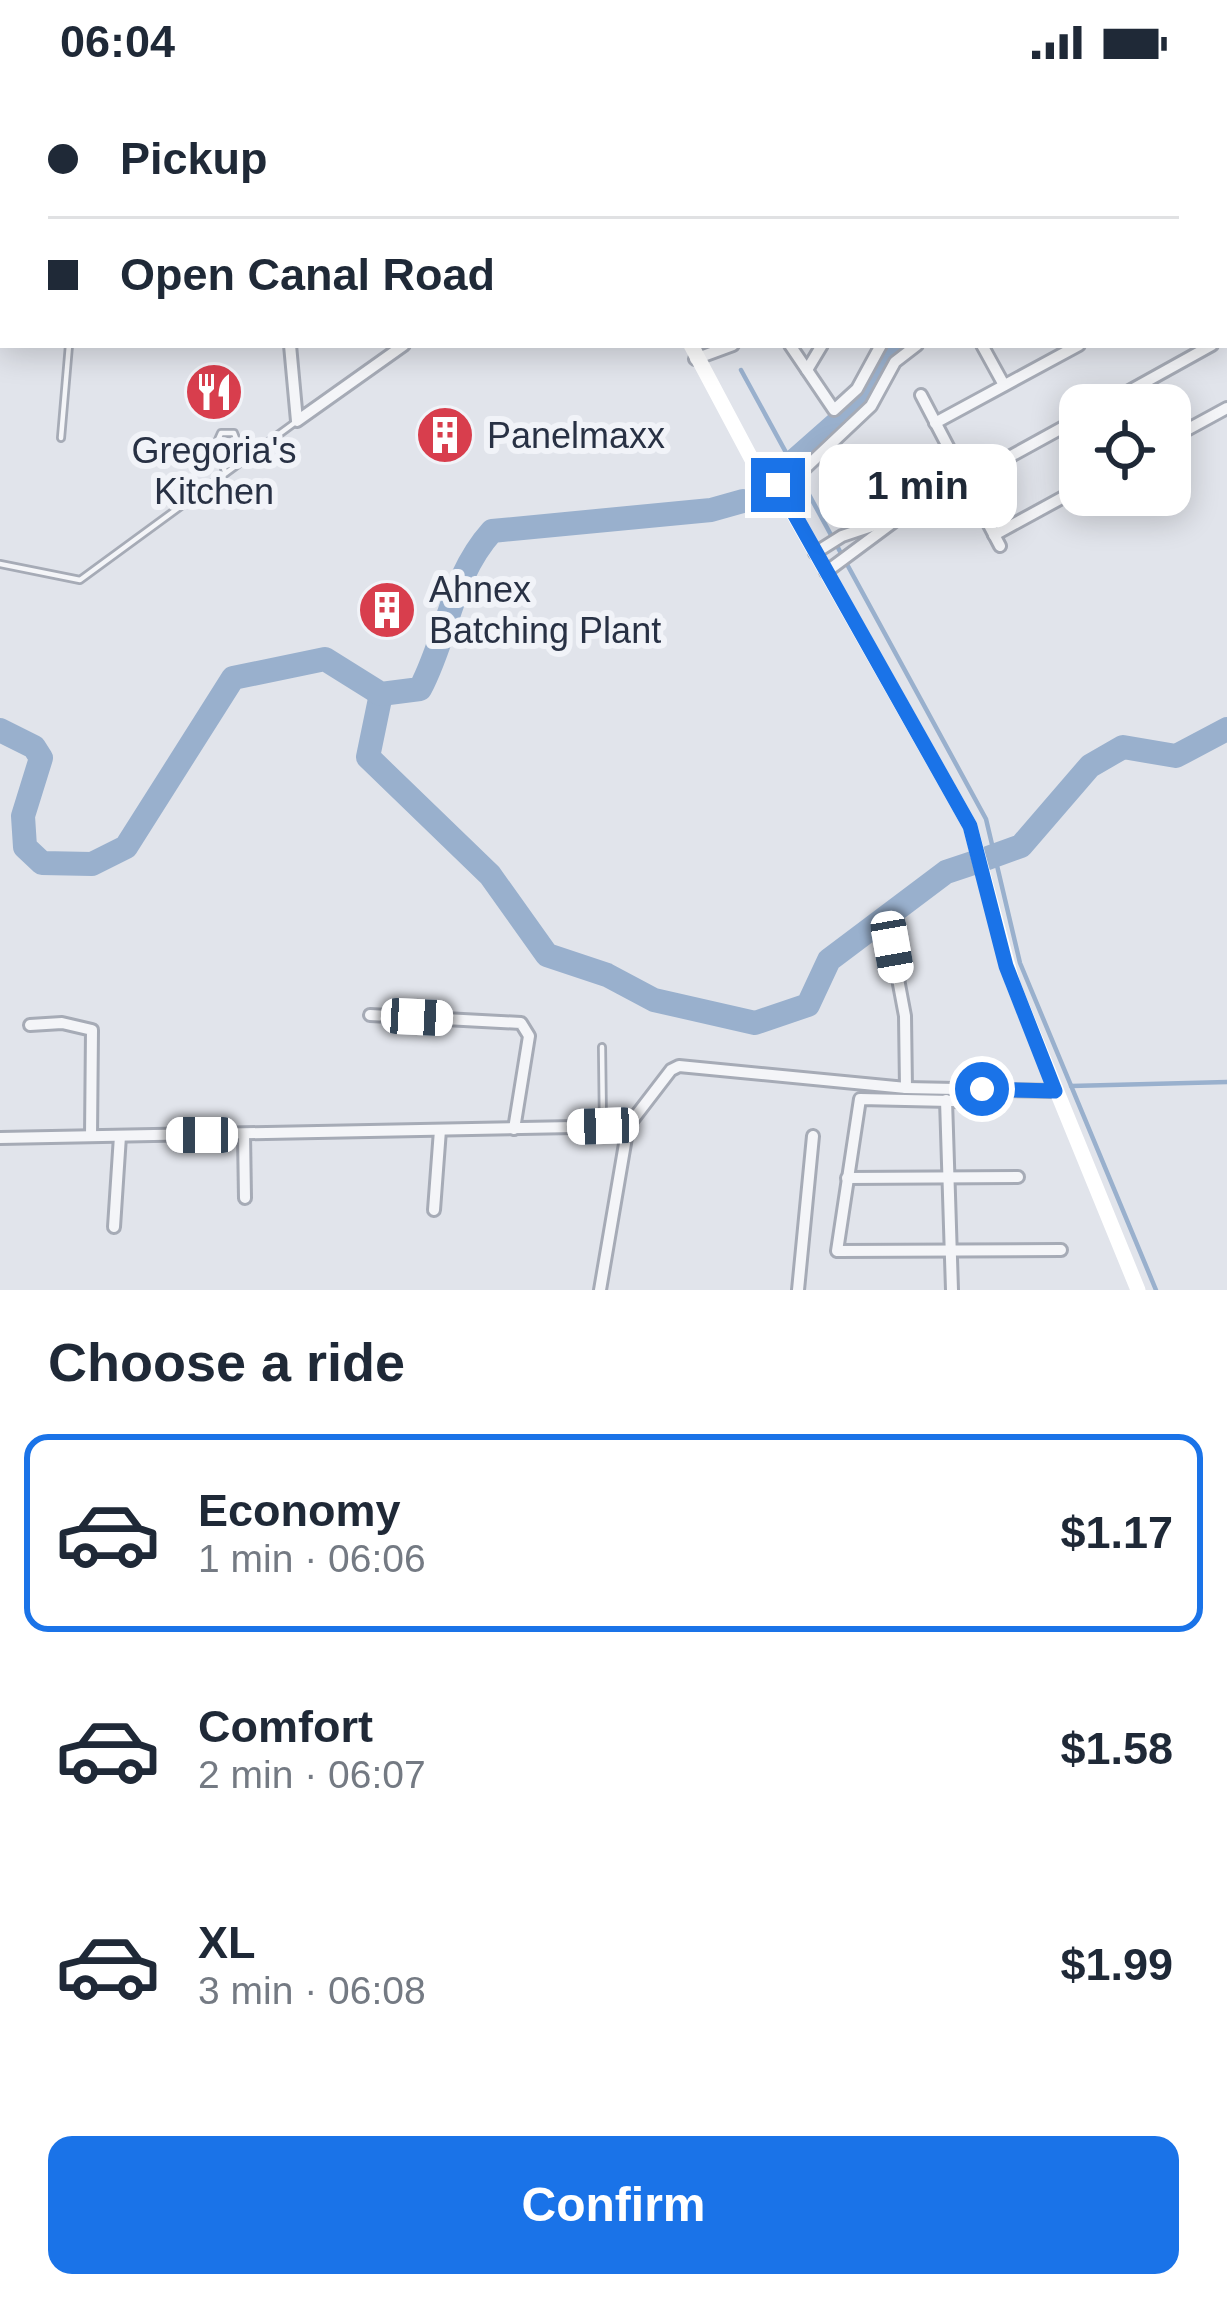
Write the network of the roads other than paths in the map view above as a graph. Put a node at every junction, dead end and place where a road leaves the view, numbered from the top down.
1 (69, 348) edge
2 (290, 348) edge
3 (400, 348) edge
4 (792, 348) edge
5 (820, 348) edge
6 (879, 348) edge
7 (913, 348) edge
8 (984, 348) edge
9 (1207, 348) edge
10 (1056, 350) edge
11 (693, 352) edge
12 (807, 370) junction
13 (1142, 384) edge
14 (1004, 385) junction
15 (921, 395) dead end
16 (1227, 408) edge
17 (297, 422) junction
18 (935, 423) junction
19 (1191, 428) edge
20 (1059, 430) edge
21 (61, 438) dead end
22 (244, 458) junction
23 (225, 472) junction
24 (965, 482) junction
25 (781, 491) junction
26 (1059, 501) edge
27 (900, 517) junction
28 (862, 528) junction
29 (870, 541) junction
30 (822, 548) junction
31 (0, 564) edge
32 (833, 567) junction
33 (892, 947) dead end
34 (370, 1015) dead end
35 (30, 1025) dead end
36 (602, 1047) dead end
37 (906, 1088) junction
38 (1055, 1091) junction
39 (946, 1100) junction
40 (996, 1102) dead end
41 (603, 1126) junction
42 (628, 1126) junction
43 (514, 1129) junction
44 (440, 1130) junction
45 (244, 1134) junction
46 (91, 1136) junction
47 (120, 1136) junction
48 (813, 1136) dead end
49 (0, 1138) edge
50 (948, 1177) junction
51 (1018, 1177) dead end
52 (847, 1178) junction
53 (244, 1198) dead end
54 (434, 1210) dead end
55 (114, 1227) dead end
56 (1061, 1250) dead end
57 (951, 1251) junction
58 (599, 1290) edge
59 (798, 1290) edge
60 (952, 1290) edge
61 (1138, 1290) edge

1 - 21 lane
2 - 17 street
3 - 17 street
4 - 12 street
5 - 12 street
6 - 12 street
7 - 25 street
8 - 14 street
9 - 13 street
10 - 14 street
11 - 25 main road
14 - 18 street
15 - 18 street
16 - 19 street
17 - 22 lane
18 - 24 street
20 - 24 street
22 - 23 lane
22 - 23 lane
23 - 31 lane
24 - 26 street
24 - 27 street
25 - 30 main road
27 - 28 street
27 - 29 street
28 - 29 lane
28 - 30 street
29 - 32 street
30 - 32 main road
32 - 38 main road
33 - 37 street
34 - 43 street
35 - 46 street
36 - 41 lane
37 - 38 street
37 - 42 street
38 - 61 main road
39 - 40 street
39 - 50 street
39 - 52 street
41 - 42 street
41 - 43 street
42 - 58 street
43 - 44 street
44 - 45 street
44 - 54 street
45 - 47 street
45 - 53 street
46 - 47 street
46 - 49 street
47 - 55 street
48 - 59 street
50 - 51 street
50 - 52 street
50 - 57 street
52 - 57 street
56 - 57 street
57 - 60 street

